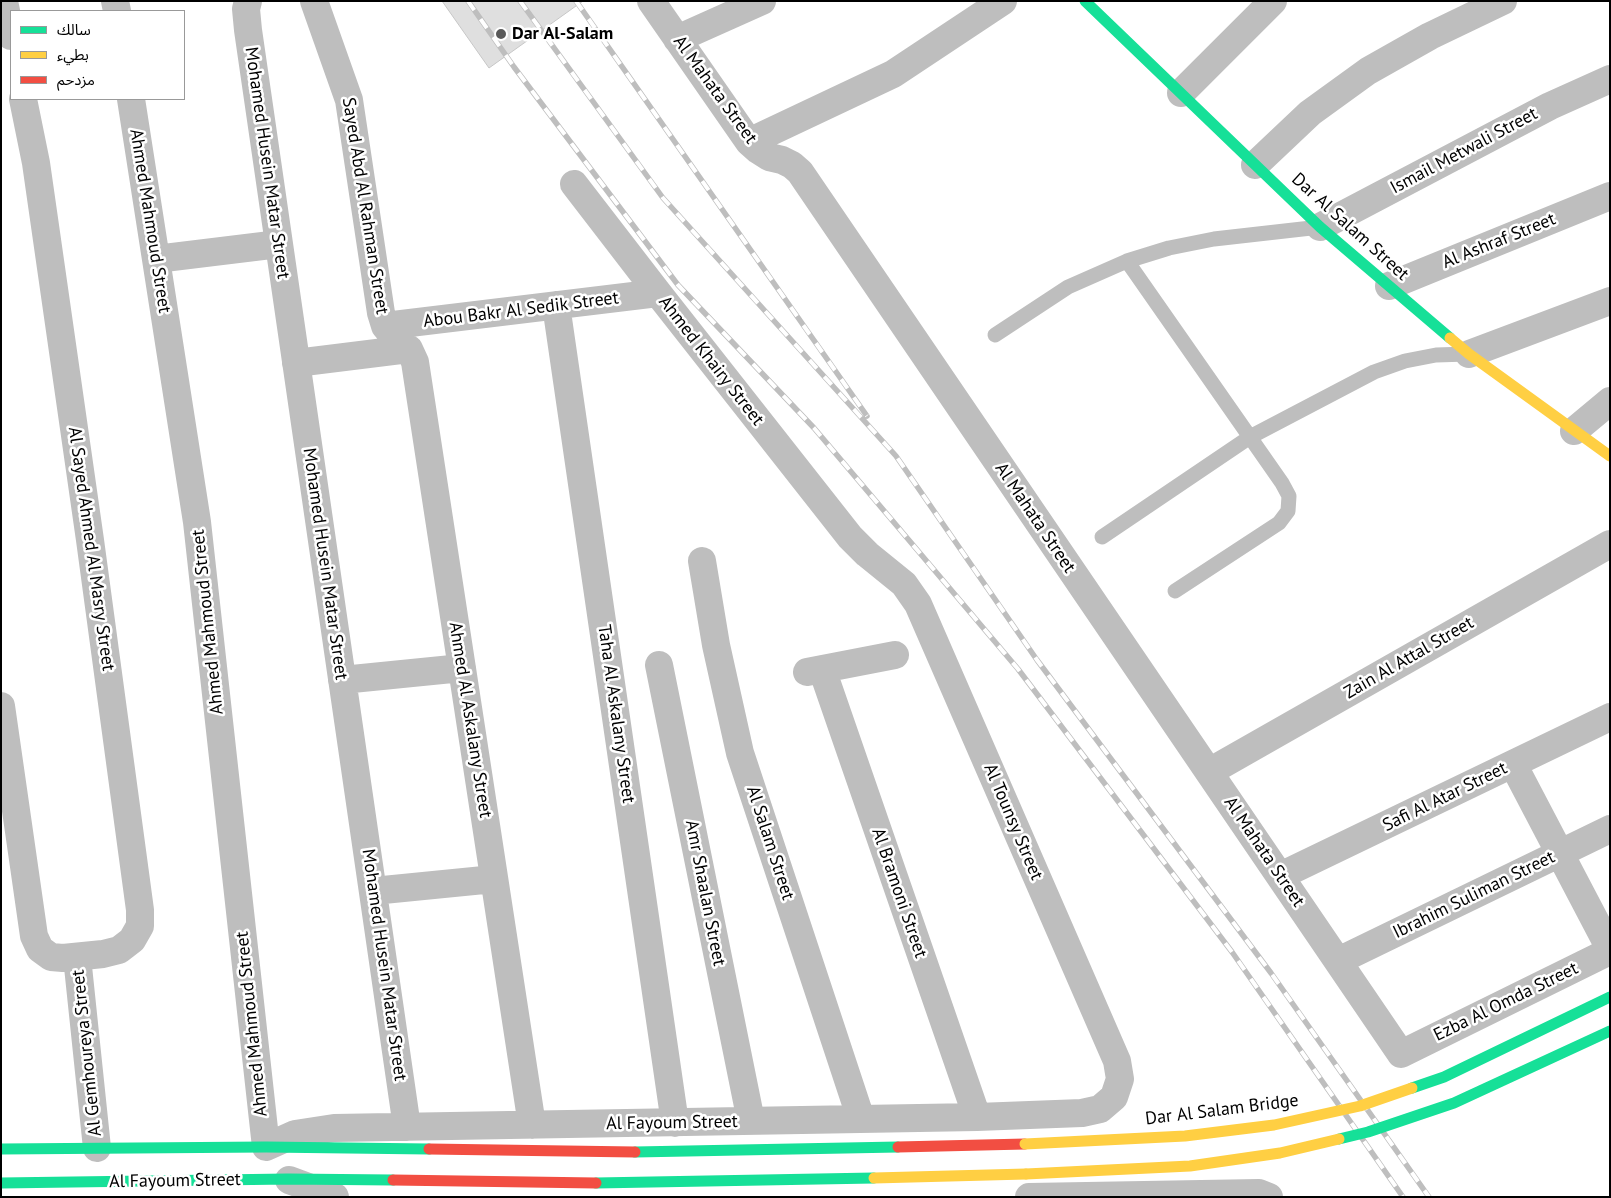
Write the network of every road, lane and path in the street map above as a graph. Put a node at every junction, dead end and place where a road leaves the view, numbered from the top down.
1 (4, 1) edge
2 (248, 1) edge
3 (314, 1) edge
4 (651, 1) edge
5 (762, 1) edge
6 (1003, 1) edge
7 (1086, 1) edge
8 (1273, 1) edge
9 (1503, 1) edge
10 (10, 31) edge
11 (677, 39) junction
12 (1610, 80) edge
13 (1181, 93) junction
14 (24, 100) edge
15 (130, 100) edge
16 (749, 142) junction
17 (1255, 165) junction
18 (574, 184) dead end
19 (1610, 196) edge
20 (1320, 227) junction
21 (279, 244) junction
22 (156, 258) junction
23 (1126, 261) junction
24 (1389, 286) junction
25 (658, 294) junction
26 (1610, 301) edge
27 (556, 305) junction
28 (385, 326) junction
29 (995, 335) dead end
30 (409, 349) junction
31 (1468, 354) junction
32 (296, 363) junction
33 (1610, 400) edge
34 (1574, 431) junction
35 (1250, 437) junction
36 (1610, 456) edge
37 (850, 537) joint
38 (1102, 537) dead end
39 (1610, 544) edge
40 (702, 561) dead end
41 (1175, 590) dead end
42 (895, 655) dead end
43 (659, 665) dead end
44 (462, 668) junction
45 (342, 680) junction
46 (1, 706) edge
47 (1610, 717) edge
48 (1513, 764) junction
49 (1209, 772) junction
50 (1610, 829) edge
51 (1560, 854) junction
52 (1280, 876) junction
53 (494, 879) junction
54 (373, 891) junction
55 (1610, 950) edge
56 (77, 957) junction
57 (1338, 961) junction
58 (1610, 998) edge
59 (1610, 1031) edge
60 (1402, 1054) joint
61 (1082, 1113) junction
62 (976, 1117) junction
63 (861, 1119) junction
64 (751, 1121) junction
65 (675, 1123) junction
66 (532, 1125) junction
67 (407, 1127) junction
68 (1025, 1144) joint
69 (266, 1147) junction
70 (97, 1148) junction
71 (1, 1149) edge
72 (288, 1179) junction
73 (1028, 1185) edge
74 (15, 1187) edge
75 (200, 1189) edge
76 (1084, 1196) edge
77 (335, 1197) edge
78 (1269, 1197) edge

1 - 10 street
2 - 21 street, Mohamed Husein Matar Street
3 - 28 street, Sayed Abd Al Rahman Street
4 - 11 street, Al Mahata Street
5 - 11 street
6 - 16 street
7 - 13 street, Dar Al Salam Street
8 - 13 street
9 - 17 street
11 - 16 street, Al Mahata Street
12 - 20 street, Ismail Metwali Street
13 - 17 street, Dar Al Salam Street
14 - 56 street, Al Sayed Ahmed Al Masry Street
15 - 22 street, Ahmed Mahmoud Street
16 - 49 street, Al Mahata Street
17 - 20 street, Dar Al Salam Street
18 - 25 street, Ahmed Khairy Street
19 - 24 street, Al Ashraf Street
20 - 23 lane
20 - 24 street, Dar Al Salam Street
21 - 22 street
21 - 32 street, Mohamed Husein Matar Street
22 - 69 street, Ahmed Mahmoud Street
23 - 29 lane
23 - 35 lane
24 - 31 street, Dar Al Salam Street
25 - 27 street, Abou Bakr Al Sedik Street
25 - 37 street, Ahmed Khairy Street
26 - 31 street
27 - 28 street, Abou Bakr Al Sedik Street
27 - 65 street, Taha Al Askalany Street
28 - 30 street
30 - 32 street
30 - 44 street, Ahmed Al Askalany Street
31 - 34 street, Dar Al Salam Street
31 - 35 lane
32 - 45 street, Mohamed Husein Matar Street
33 - 34 street
34 - 36 street, Dar Al Salam Street
35 - 38 lane
35 - 41 lane
37 - 61 street, Al Tounsy Street
39 - 49 street, Zain Al Attal Street
40 - 63 street, Al Salam Street
42 - 62 street, Al Bramoni Street
43 - 64 street, Amr Shaalan Street
44 - 45 street
44 - 53 street, Ahmed Al Askalany Street
45 - 54 street, Mohamed Husein Matar Street
46 - 56 street, Al Sayed Ahmed Al Masry Street
47 - 48 street, Safi Al Atar Street
48 - 51 street
48 - 52 street, Safi Al Atar Street
49 - 52 street, Al Mahata Street
50 - 51 street, Ibrahim Suliman Street
51 - 55 street
51 - 57 street, Ibrahim Suliman Street
52 - 57 street, Al Mahata Street
53 - 54 street
53 - 66 street, Ahmed Al Askalany Street
54 - 67 street, Mohamed Husein Matar Street
55 - 60 street, Ezba Al Omda Street
56 - 70 street, Al Gemhoureya Street
57 - 60 street, Al Mahata Street
58 - 68 street, Dar Al Salam Bridge, bridge
59 - 73 street, bridge
61 - 62 street, Al Fayoum Street
61 - 76 street
62 - 63 street, Al Fayoum Street
63 - 64 street, Al Fayoum Street
64 - 65 street, Al Fayoum Street
65 - 66 street, Al Fayoum Street
66 - 67 street, Al Fayoum Street
67 - 69 street, Al Fayoum Street
68 - 69 street, Al Fayoum Street
69 - 70 street, Al Fayoum Street
70 - 71 street, Al Fayoum Street
72 - 73 street, Al Fayoum Street
72 - 75 street, Al Fayoum Street
72 - 77 street, Al Fayoum Street
73 - 76 street
74 - 75 street, Al Fayoum Street
76 - 78 street

